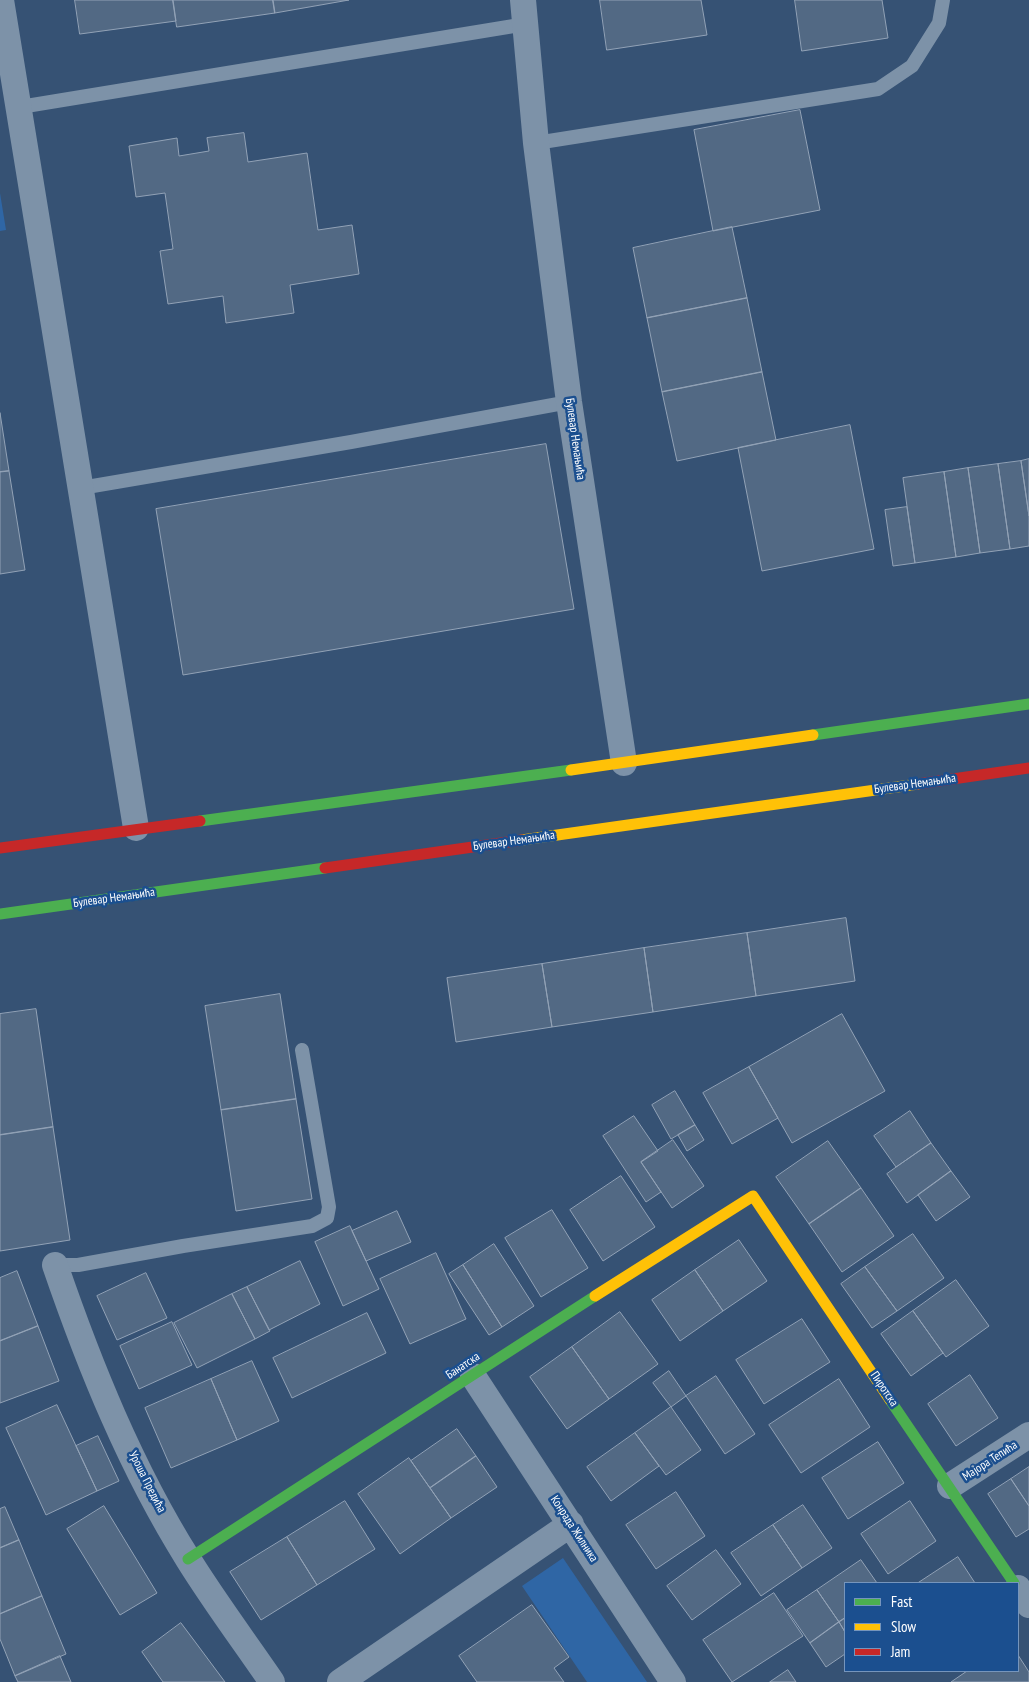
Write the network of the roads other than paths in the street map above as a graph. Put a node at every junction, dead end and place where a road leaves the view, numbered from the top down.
1 (1, 0) edge
2 (943, 0) edge
3 (524, 12) edge
4 (20, 107) junction
5 (536, 143) junction
6 (569, 402) junction
7 (81, 488) junction
8 (1029, 704) edge
9 (624, 763) junction
10 (1029, 768) edge
11 (136, 828) junction
12 (0, 848) edge
13 (0, 914) edge
14 (302, 1050) dead end
15 (753, 1196) joint
16 (56, 1265) joint
17 (473, 1376) junction
18 (1029, 1436) edge
19 (950, 1486) junction
20 (571, 1524) junction
21 (188, 1559) junction
22 (1013, 1582) edge
23 (1019, 1590) edge
24 (1029, 1606) edge
25 (272, 1682) edge
26 (340, 1682) edge
27 (674, 1682) edge

1 - 4 street
2 - 5 lane
3 - 4 lane
3 - 5 street, Булевар Немањића
4 - 7 street
5 - 6 street, Булевар Немањића
6 - 7 lane
6 - 9 street, Булевар Немањића
7 - 11 street
8 - 9 street
9 - 11 street
10 - 13 street, Булевар Немањића
11 - 12 street
14 - 16 lane
15 - 17 street, Банатска
15 - 19 street, Пиротска
16 - 21 street, Уроша Предића
17 - 20 street, Конрада Жилника
17 - 21 street, Банатска
18 - 19 street, Мајора Тепића
19 - 22 street, Пиротска
20 - 26 street
20 - 27 street, Конрада Жилника
21 - 25 street, Уроша Предића
23 - 24 street

